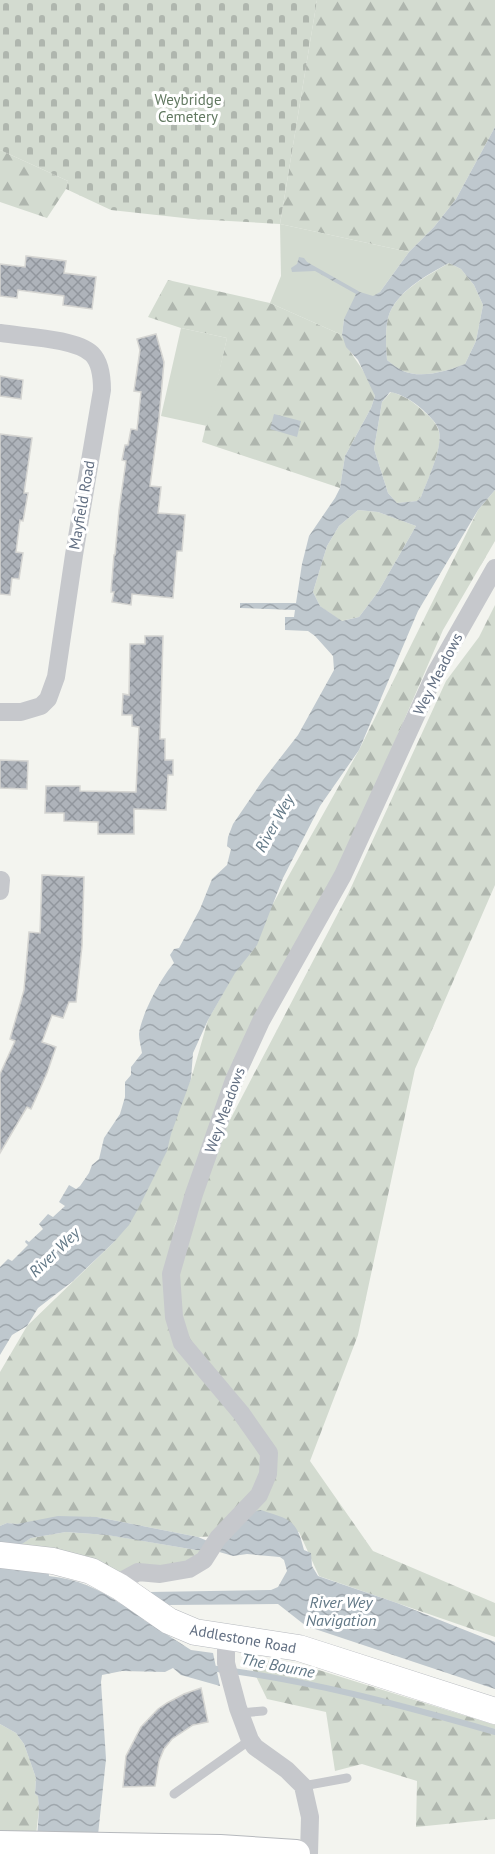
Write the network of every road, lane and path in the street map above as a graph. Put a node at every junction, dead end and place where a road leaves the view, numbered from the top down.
1 (0, 333) edge
2 (495, 568) edge
3 (0, 712) edge
4 (1, 880) edge
5 (0, 891) edge
6 (0, 1555) edge
7 (118, 1585) junction
8 (226, 1651) junction
9 (262, 1711) dead end
10 (495, 1711) edge
11 (240, 1713) junction
12 (250, 1740) junction
13 (347, 1778) dead end
14 (303, 1786) junction
15 (174, 1794) dead end
16 (0, 1845) edge
17 (296, 1854) edge
18 (309, 1854) edge

1 - 3 street, Mayfield Road
2 - 7 street, Wey Meadows
4 - 5 street
6 - 7 street, Addlestone Road
7 - 8 street, Addlestone Road
8 - 10 street, Addlestone Road
8 - 11 street
9 - 11 lane
11 - 12 street
12 - 14 street
12 - 15 lane
13 - 14 lane
14 - 18 street
16 - 17 main road

